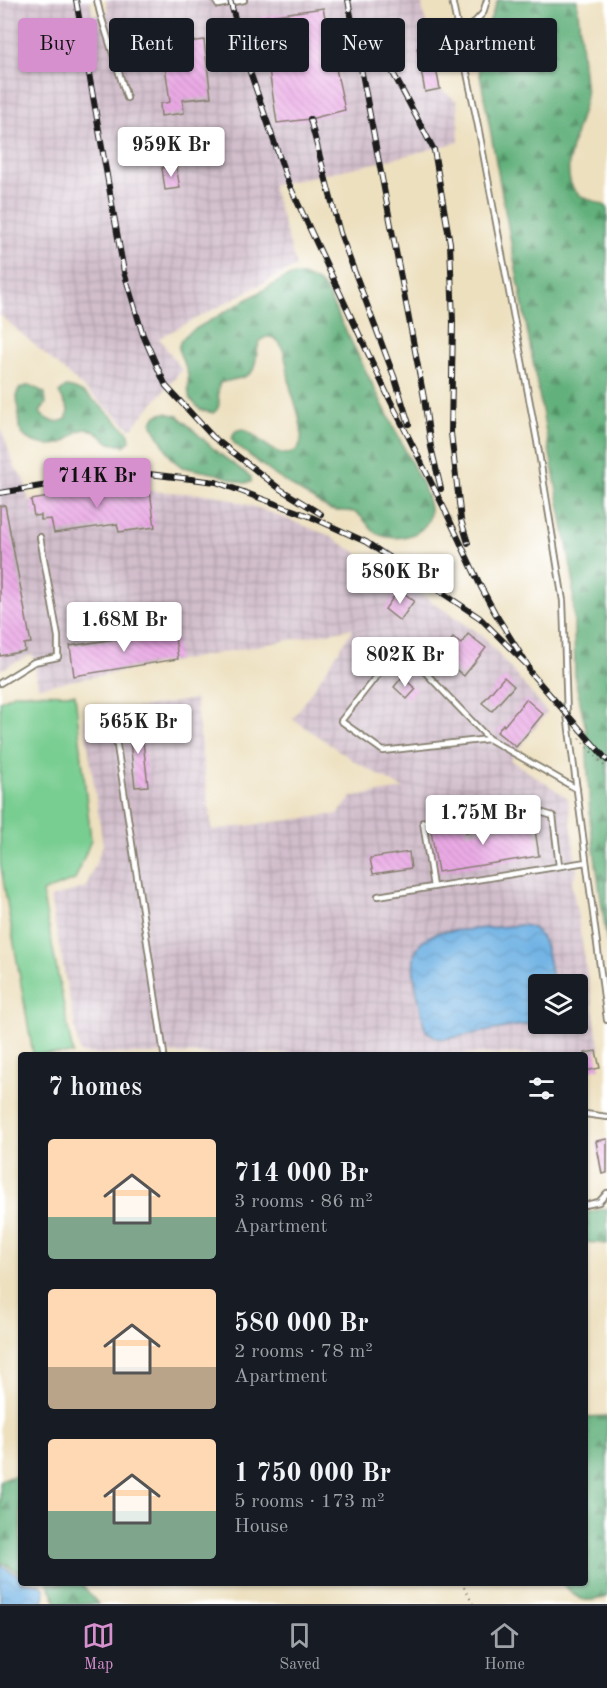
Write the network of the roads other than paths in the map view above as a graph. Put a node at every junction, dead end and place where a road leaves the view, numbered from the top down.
1 (97, 0) edge
2 (215, 0) edge
3 (244, 0) edge
4 (452, 0) edge
5 (487, 0) edge
6 (456, 18) edge
7 (478, 18) edge
8 (466, 72) edge
9 (127, 98) dead end
10 (40, 537) dead end
11 (0, 683) edge
12 (116, 739) dead end
13 (489, 739) junction
14 (577, 789) junction
15 (586, 862) junction
16 (559, 866) junction
17 (433, 887) junction
18 (378, 896) dead end
19 (607, 1020) edge
20 (164, 1052) edge
21 (588, 1114) edge
22 (607, 1117) edge
23 (607, 1193) edge
24 (588, 1204) edge

1 - 9 lane
2 - 3 lane
4 - 6 lane
5 - 7 lane
8 - 14 lane
10 - 11 lane
12 - 20 lane
13 - 13 lane
13 - 14 lane
14 - 15 lane
15 - 16 lane
15 - 19 lane
16 - 17 lane
16 - 17 lane
17 - 18 lane
21 - 22 lane
23 - 24 lane

